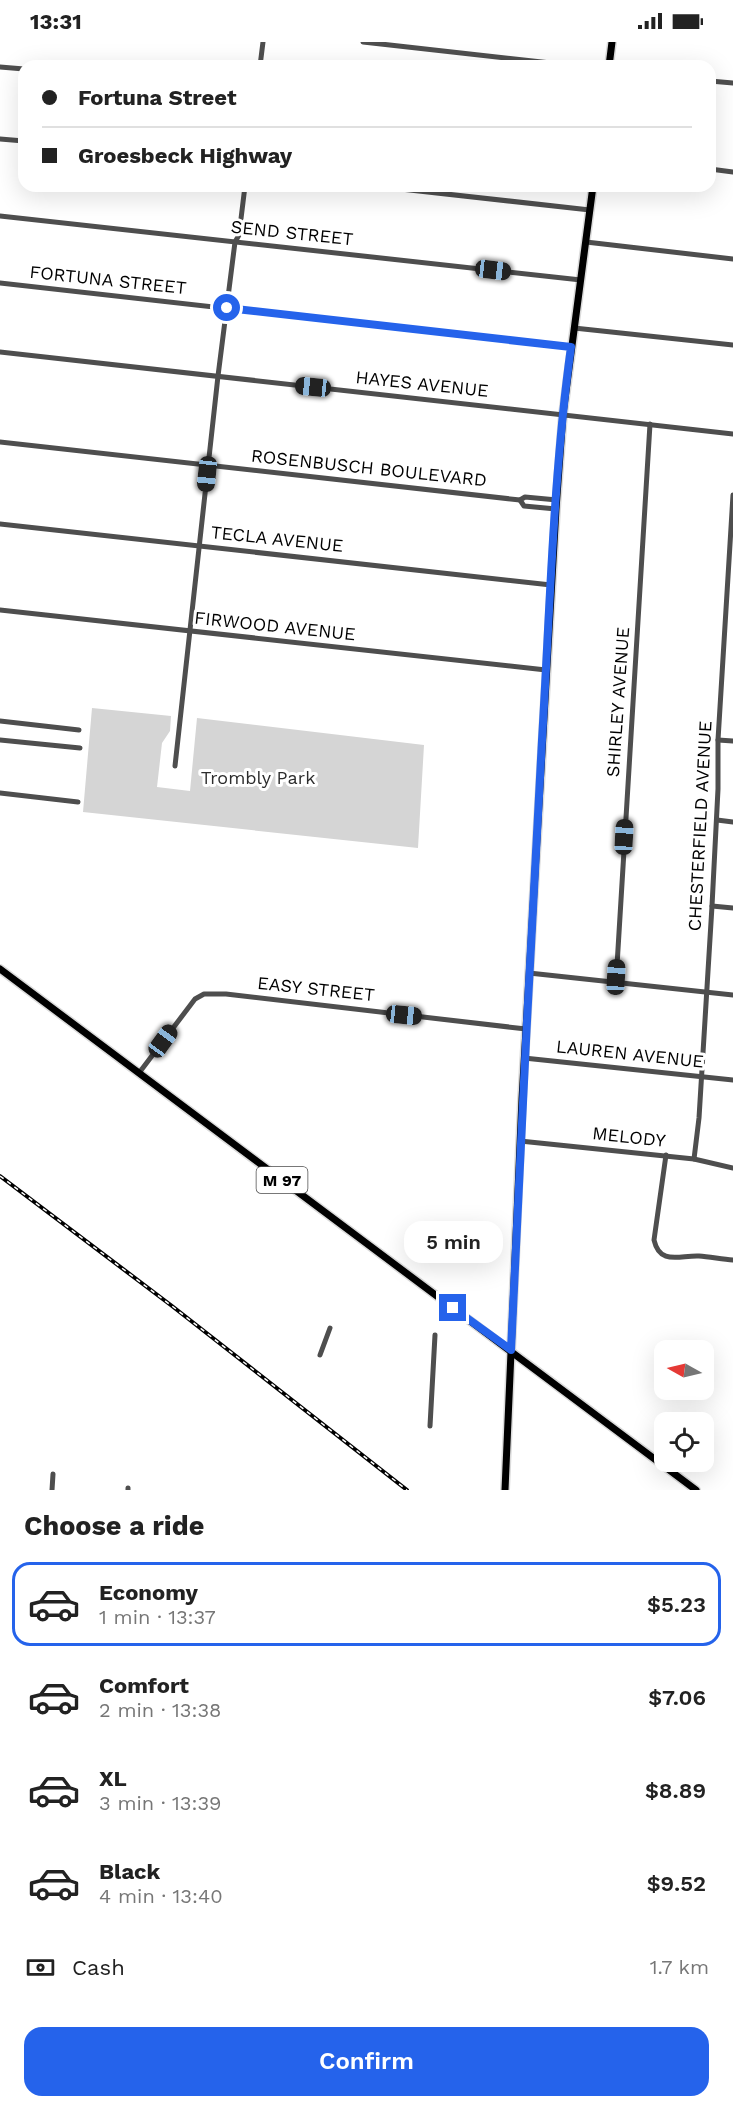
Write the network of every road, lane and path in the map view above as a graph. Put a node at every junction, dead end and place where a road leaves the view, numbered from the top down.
1 (263, 42) edge
2 (363, 42) edge
3 (612, 42) edge
4 (261, 60) edge
5 (518, 60) edge
6 (610, 60) edge
7 (0, 67) edge
8 (18, 68) edge
9 (716, 82) edge
10 (733, 83) edge
11 (0, 139) edge
12 (18, 140) edge
13 (716, 170) edge
14 (733, 172) edge
15 (244, 192) edge
16 (428, 192) edge
17 (592, 192) edge
18 (590, 210) junction
19 (0, 216) edge
20 (235, 242) junction
21 (586, 242) junction
22 (733, 259) edge
23 (581, 280) junction
24 (0, 283) edge
25 (227, 308) junction
26 (574, 328) junction
27 (733, 345) edge
28 (571, 347) junction
29 (0, 352) edge
30 (218, 376) junction
31 (563, 414) junction
32 (650, 424) junction
33 (733, 434) edge
34 (0, 442) edge
35 (208, 465) junction
36 (733, 495) edge
37 (520, 500) junction
38 (557, 500) junction
39 (556, 509) junction
40 (0, 524) edge
41 (199, 546) junction
42 (551, 585) junction
43 (0, 610) edge
44 (190, 632) junction
45 (546, 670) junction
46 (0, 721) edge
47 (80, 730) dead end
48 (0, 740) edge
49 (718, 740) junction
50 (733, 741) edge
51 (80, 748) dead end
52 (175, 766) dead end
53 (0, 793) edge
54 (78, 802) dead end
55 (717, 820) junction
56 (733, 822) edge
57 (712, 906) junction
58 (733, 909) edge
59 (0, 969) edge
60 (529, 973) junction
61 (616, 982) junction
62 (707, 992) junction
63 (733, 995) edge
64 (526, 1029) junction
65 (525, 1058) junction
66 (139, 1073) junction
67 (701, 1077) junction
68 (733, 1080) edge
69 (520, 1141) junction
70 (666, 1155) junction
71 (694, 1159) junction
72 (733, 1168) edge
73 (733, 1260) edge
74 (330, 1328) dead end
75 (435, 1335) dead end
76 (511, 1350) junction
77 (320, 1355) dead end
78 (430, 1426) dead end
79 (53, 1474) dead end
80 (52, 1490) edge
81 (505, 1490) edge
82 (696, 1490) edge

1 - 4 street
2 - 5 street
3 - 6 main road
7 - 8 street
9 - 10 street
11 - 12 street
13 - 14 street
15 - 20 street
16 - 18 street
17 - 18 main road
18 - 21 main road
19 - 20 street, SEND STREET
20 - 23 street, SEND STREET
20 - 25 street
21 - 22 street
21 - 23 main road
23 - 26 main road
24 - 25 street, FORTUNA STREET
25 - 28 street, FORTUNA STREET
25 - 30 street
26 - 27 street
26 - 28 main road
28 - 31 main road
29 - 30 street, HAYES AVENUE
30 - 31 street, HAYES AVENUE
30 - 35 street
31 - 32 street, HAYES AVENUE
31 - 38 main road
32 - 33 street, HAYES AVENUE
32 - 61 street, SHIRLEY AVENUE
34 - 35 street, ROSENBUSCH BOULEVARD
35 - 37 street, ROSENBUSCH BOULEVARD
35 - 41 street
36 - 49 street, CHESTERFIELD AVENUE
37 - 38 street, ROSENBUSCH BOULEVARD
37 - 39 street, ROSENBUSCH BOULEVARD
38 - 39 main road
39 - 42 main road
40 - 41 street, TECLA AVENUE
41 - 42 street, TECLA AVENUE
41 - 44 street
42 - 45 main road
43 - 44 street, FIRWOOD AVENUE
44 - 45 street, FIRWOOD AVENUE
44 - 52 street
45 - 60 main road
46 - 47 street
48 - 51 street
49 - 50 street
49 - 55 street, CHESTERFIELD AVENUE
53 - 54 street
55 - 56 street
55 - 57 street, CHESTERFIELD AVENUE
57 - 58 street
57 - 62 street, CHESTERFIELD AVENUE
59 - 66 main road, M 97
60 - 61 street
60 - 64 main road
61 - 62 street
62 - 63 street
62 - 67 street, CHESTERFIELD AVENUE
64 - 65 main road
64 - 66 street, EASY STREET
65 - 67 street, LAUREN AVENUE
65 - 69 main road
66 - 76 main road, M 97
67 - 68 street, LAUREN AVENUE
67 - 71 street, CHESTERFIELD AVENUE
69 - 70 street, MELODY
69 - 76 main road
70 - 71 street, MELODY
70 - 73 street
71 - 72 street, MELODY
74 - 77 street
75 - 78 street
76 - 81 main road
76 - 82 main road, M 97
79 - 80 street

